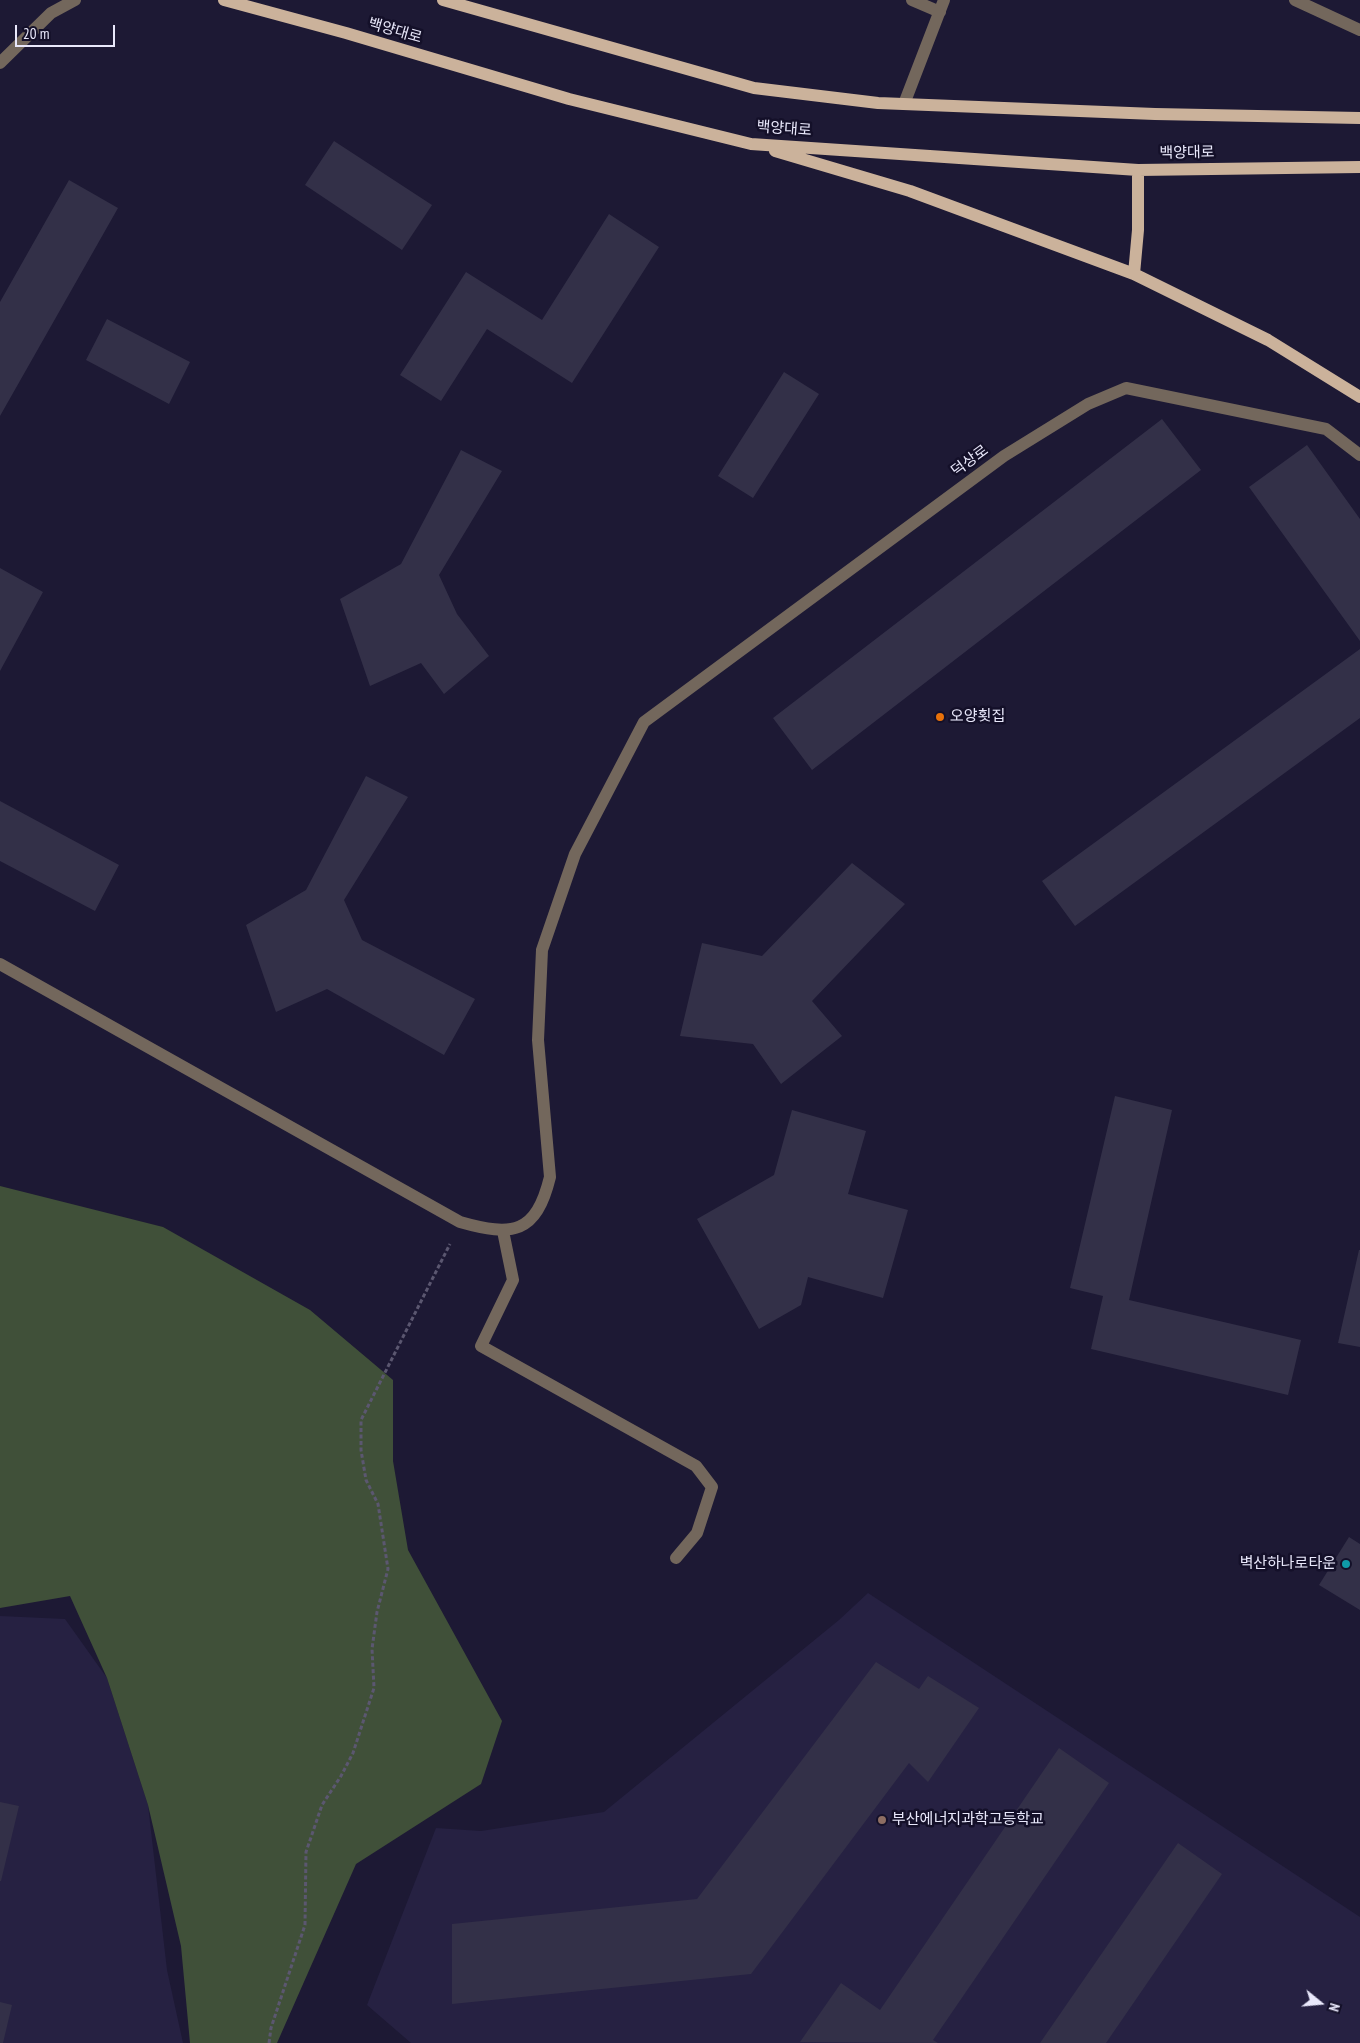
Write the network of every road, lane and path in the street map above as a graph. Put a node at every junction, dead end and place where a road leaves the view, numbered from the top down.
1 (75, 0) edge
2 (224, 0) edge
3 (444, 0) edge
4 (912, 0) edge
5 (1295, 0) edge
6 (942, 6) edge
7 (1360, 30) edge
8 (0, 63) edge
9 (904, 104) junction
10 (1360, 118) edge
11 (751, 144) junction
12 (1360, 167) edge
13 (1138, 170) junction
14 (1134, 274) junction
15 (1360, 397) edge
16 (1360, 455) edge
17 (0, 964) edge
18 (460, 1222) junction
19 (503, 1231) junction
20 (676, 1558) dead end
21 (268, 2043) edge

1 - 8 street
2 - 11 main road, 백양대로
3 - 9 main road
4 - 6 street
5 - 7 street
6 - 9 street
9 - 10 main road
11 - 13 main road, 백양대로
11 - 14 main road
12 - 13 main road, 백양대로
13 - 14 main road
14 - 15 main road
16 - 19 street, 덕상로
17 - 18 street
18 - 19 street
18 - 21 path
19 - 20 street

